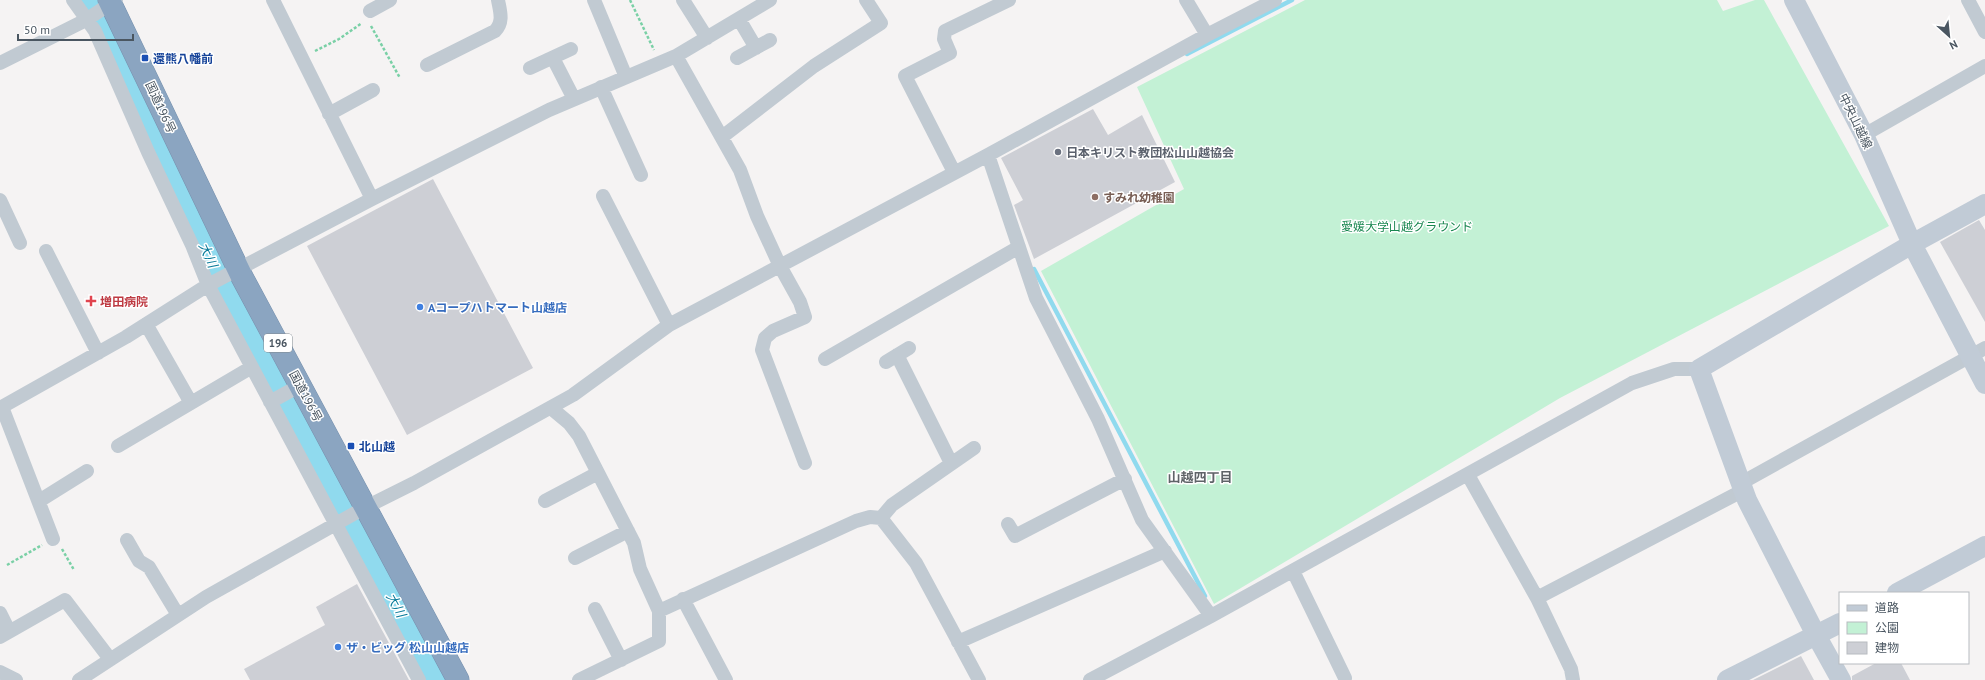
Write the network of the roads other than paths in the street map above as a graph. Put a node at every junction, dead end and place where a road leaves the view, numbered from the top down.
1 (73, 0) edge
2 (273, 0) edge
3 (390, 0) edge
4 (498, 0) edge
5 (594, 0) edge
6 (683, 0) edge
7 (770, 0) edge
8 (866, 0) edge
9 (1010, 0) edge
10 (1186, 0) edge
11 (1275, 0) edge
12 (1794, 0) edge
13 (1968, 0) edge
14 (753, 4) edge
15 (103, 8) edge
16 (369, 15) road end
17 (739, 20) junction
18 (1985, 32) edge
19 (1207, 35) junction
20 (707, 38) junction
21 (770, 40) dead end
22 (756, 48) junction
23 (571, 49) dead end
24 (676, 56) junction
25 (552, 58) junction
26 (736, 58) dead end
27 (0, 63) edge
28 (427, 65) dead end
29 (1985, 66) edge
30 (530, 68) dead end
31 (626, 77) junction
32 (601, 88) junction
33 (373, 90) dead end
34 (574, 99) junction
35 (329, 114) junction
36 (1864, 135) junction
37 (722, 137) junction
38 (988, 155) junction
39 (954, 172) junction
40 (641, 175) dead end
41 (603, 196) dead end
42 (372, 199) junction
43 (0, 200) edge
44 (1985, 204) edge
45 (20, 243) dead end
46 (1912, 244) junction
47 (1019, 247) junction
48 (46, 251) dead end
49 (780, 266) junction
50 (232, 272) junction
51 (210, 284) junction
52 (146, 324) junction
53 (669, 325) junction
54 (1978, 352) edge
55 (98, 353) junction
56 (897, 355) dead end
57 (825, 358) dead end
58 (252, 367) junction
59 (1699, 369) junction
60 (1985, 384) edge
61 (295, 388) junction
62 (272, 401) junction
63 (191, 403) junction
64 (1, 407) edge
65 (551, 408) junction
66 (118, 446) dead end
67 (974, 448) dead end
68 (805, 463) dead end
69 (951, 463) junction
70 (87, 471) dead end
71 (598, 473) junction
72 (1468, 475) junction
73 (1125, 479) junction
74 (1742, 486) junction
75 (39, 500) junction
76 (545, 501) dead end
77 (360, 511) junction
78 (881, 518) junction
79 (339, 523) junction
80 (1008, 524) dead end
81 (628, 531) junction
82 (53, 539) road end
83 (127, 540) dead end
84 (1985, 546) edge
85 (1165, 551) junction
86 (575, 558) dead end
87 (1293, 571) junction
88 (1899, 592) edge
89 (1537, 598) junction
90 (684, 599) junction
91 (595, 610) dead end
92 (659, 610) junction
93 (0, 613) edge
94 (178, 615) junction
95 (1211, 616) junction
96 (1839, 624) edge
97 (4, 634) edge
98 (1816, 635) junction
99 (958, 642) junction
100 (110, 659) junction
101 (621, 660) junction
102 (0, 672) edge
103 (1345, 678) dead end
104 (16, 680) edge
105 (79, 680) edge
106 (420, 680) edge
107 (458, 680) edge
108 (579, 680) edge
109 (726, 680) edge
110 (979, 680) edge
111 (1090, 680) edge
112 (1573, 680) edge
113 (1727, 680) edge
114 (1841, 680) edge

1 - 15 street
2 - 35 street
3 - 16 street
4 - 28 street
5 - 31 street
6 - 20 street
7 - 14 street
8 - 37 street
9 - 39 street
10 - 19 street
11 - 19 street
12 - 36 street, 中央山越線
13 - 18 street
14 - 17 street
15 - 27 street
15 - 50 highway, 国道196号 / 196
15 - 51 street
17 - 20 street
17 - 22 street
19 - 38 street
20 - 24 street
21 - 22 street
22 - 26 street
23 - 25 street
24 - 31 street
24 - 37 street
25 - 30 street
25 - 34 street
29 - 36 street
31 - 32 street
32 - 34 street
32 - 40 street
33 - 35 street
34 - 42 street
35 - 42 street
36 - 46 street, 中央山越線
37 - 49 street
38 - 39 street
38 - 47 street
39 - 49 street
41 - 53 street
42 - 50 street
43 - 45 street
44 - 46 street
46 - 54 street, 中央山越線
46 - 59 street
47 - 57 street
47 - 73 street
48 - 55 street
49 - 53 street
49 - 68 street
50 - 51 street
50 - 61 highway, 国道196号 / 196
51 - 52 street
51 - 58 street
52 - 55 street
52 - 63 street
53 - 65 street
54 - 60 street, 中央山越線
54 - 74 street
55 - 64 street
56 - 69 street
58 - 62 street
58 - 63 street
59 - 72 street
59 - 74 street
61 - 62 street
61 - 77 highway, 国道196号 / 196
62 - 79 street
63 - 66 street
64 - 75 street
65 - 71 street
65 - 77 street
67 - 69 street
69 - 78 street
70 - 75 street
71 - 76 street
71 - 81 street
72 - 87 street
72 - 89 street
73 - 80 street
73 - 85 street
74 - 89 street
74 - 98 street
75 - 82 street
77 - 79 street
77 - 107 highway, 国道196号 / 196
78 - 90 street
78 - 99 street
79 - 94 street
79 - 106 street
81 - 86 street
81 - 92 street
83 - 94 street
84 - 88 street
85 - 95 street
85 - 99 street
87 - 95 street
87 - 103 street
89 - 112 street
90 - 92 street
90 - 109 street
91 - 101 street
92 - 101 street
93 - 97 street
94 - 100 street
95 - 111 street
96 - 98 street
97 - 100 street
98 - 113 street
98 - 114 street
99 - 110 street
100 - 105 street
101 - 108 street
102 - 104 street

